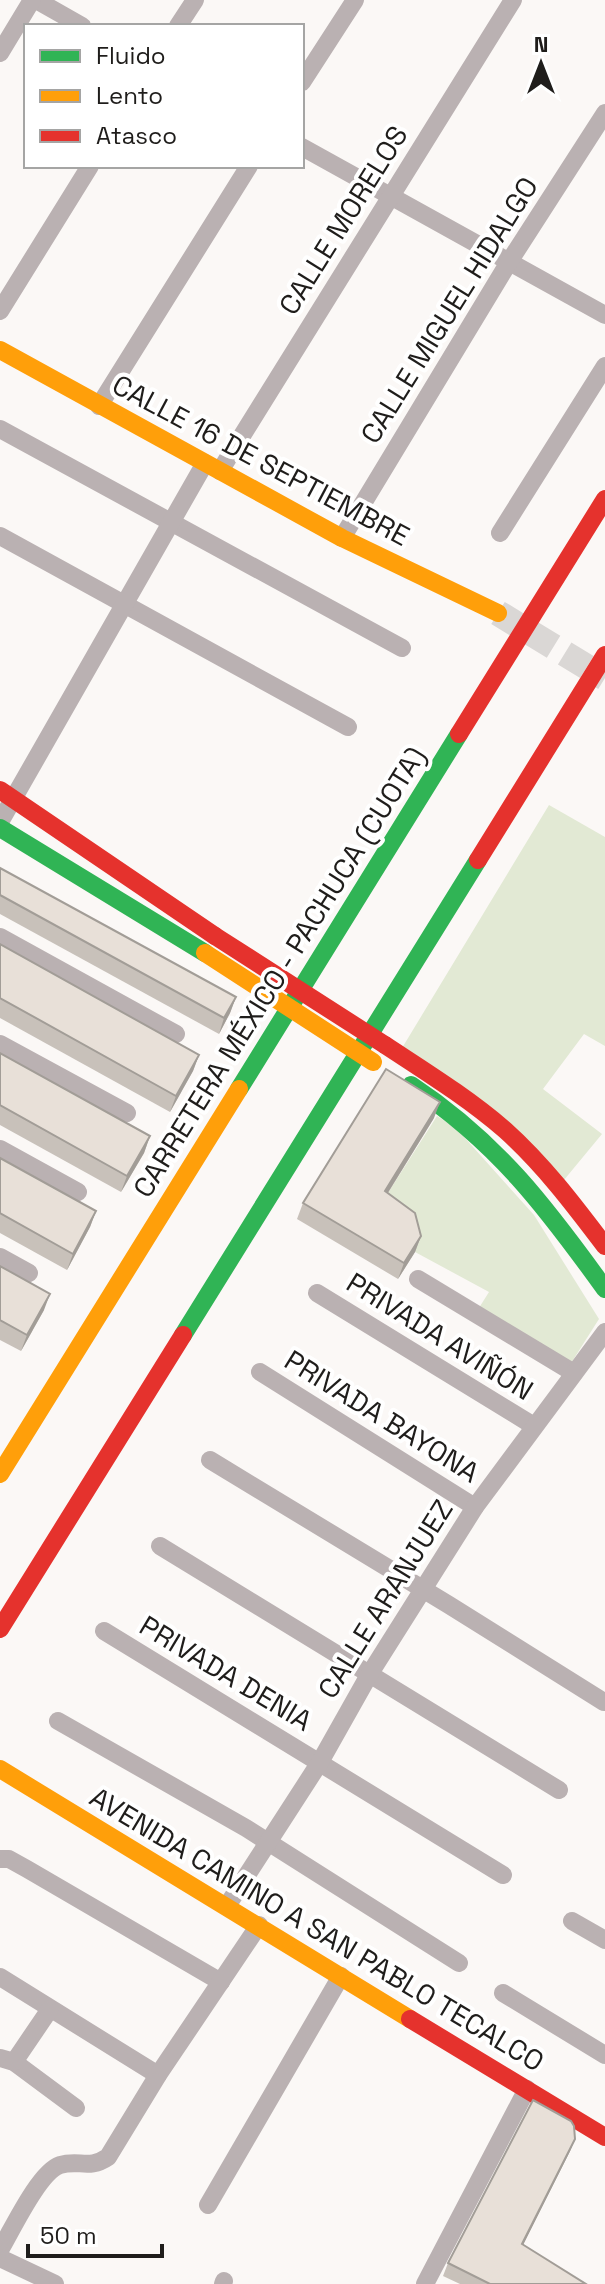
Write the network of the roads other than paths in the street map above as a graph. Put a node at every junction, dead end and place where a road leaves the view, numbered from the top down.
1 (34, 0) edge
2 (195, 0) edge
3 (355, 0) edge
4 (513, 0) edge
5 (78, 24) edge
6 (179, 24) edge
7 (0, 53) edge
8 (304, 79) edge
9 (605, 113) edge
10 (304, 148) edge
11 (89, 168) edge
12 (248, 168) edge
13 (391, 196) junction
14 (509, 262) junction
15 (0, 311) edge
16 (605, 315) edge
17 (0, 350) edge
18 (605, 366) edge
19 (99, 406) junction
20 (0, 429) edge
21 (213, 467) junction
22 (605, 499) edge
23 (171, 522) junction
24 (500, 533) dead end
25 (0, 536) edge
26 (342, 538) junction
27 (123, 603) junction
28 (498, 613) tunnel mouth
29 (402, 648) dead end
30 (605, 655) edge
31 (348, 727) dead end
32 (7, 794) edge
33 (0, 825) edge
34 (0, 937) edge
35 (176, 1034) dead end
36 (0, 1044) edge
37 (127, 1113) dead end
38 (0, 1149) edge
39 (78, 1192) dead end
40 (605, 1246) edge
41 (0, 1257) edge
42 (29, 1273) dead end
43 (418, 1279) dead end
44 (605, 1289) edge
45 (317, 1293) dead end
46 (605, 1332) edge
47 (260, 1372) dead end
48 (574, 1373) junction
49 (534, 1426) junction
50 (210, 1460) dead end
51 (0, 1474) edge
52 (475, 1507) junction
53 (160, 1546) dead end
54 (422, 1589) junction
55 (0, 1629) edge
56 (104, 1631) dead end
57 (369, 1675) junction
58 (604, 1702) edge
59 (58, 1721) dead end
60 (320, 1762) junction
61 (0, 1769) edge
62 (559, 1790) dead end
63 (267, 1842) junction
64 (0, 1859) edge
65 (503, 1875) dead end
66 (227, 1906) junction
67 (572, 1921) dead end
68 (259, 1925) junction
69 (605, 1940) edge
70 (459, 1963) dead end
71 (341, 1976) junction
72 (0, 1977) edge
73 (221, 1982) junction
74 (503, 1993) dead end
75 (50, 2009) junction
76 (605, 2055) edge
77 (7, 2060) edge
78 (158, 2075) junction
79 (527, 2089) junction
80 (76, 2108) dead end
81 (605, 2137) edge
82 (208, 2205) dead end
83 (0, 2250) edge
84 (0, 2258) edge
85 (55, 2284) edge
86 (425, 2284) edge

1 - 5 street
1 - 7 street
2 - 6 street
3 - 8 street
4 - 13 street, CALLE MORELOS
9 - 14 street, CALLE MIGUEL HIDALGO
10 - 13 street
11 - 15 street
12 - 19 street
13 - 14 street
13 - 21 street, CALLE MORELOS
14 - 16 street
14 - 26 street, CALLE MIGUEL HIDALGO
17 - 19 main road, CALLE 16 DE SEPTIEMBRE
18 - 24 street
19 - 21 main road, CALLE 16 DE SEPTIEMBRE
20 - 23 street
21 - 23 street, CALLE MORELOS
21 - 26 main road, CALLE 16 DE SEPTIEMBRE
22 - 51 main road, CARRETERA MÉXICO - PACHUCA (CUOTA)
23 - 27 street, CALLE MORELOS
23 - 29 street
25 - 27 street
26 - 28 main road, CALLE 16 DE SEPTIEMBRE
27 - 31 street
27 - 32 street, CALLE MORELOS
30 - 55 main road
32 - 33 street, CALLE MORELOS
32 - 40 main road, bridge
33 - 44 main road, bridge
34 - 35 street
36 - 37 street
38 - 39 street
41 - 42 street
43 - 48 street
45 - 49 street, PRIVADA AVIÑÓN
46 - 48 street, CALLE ARANJUEZ
47 - 52 street, PRIVADA BAYONA
48 - 49 street, CALLE ARANJUEZ
49 - 52 street, CALLE ARANJUEZ
50 - 54 street
52 - 54 street, CALLE ARANJUEZ
53 - 57 street
54 - 57 street, CALLE ARANJUEZ
54 - 58 street
56 - 60 street, PRIVADA DENIA
57 - 60 street, CALLE ARANJUEZ
57 - 62 street
59 - 63 street
60 - 63 street, CALLE ARANJUEZ
60 - 65 street, PRIVADA DENIA
61 - 66 main road, AVENIDA CAMINO A SAN PABLO TECALCO
63 - 66 street, CALLE ARANJUEZ
63 - 70 street
64 - 73 street
66 - 68 main road, AVENIDA CAMINO A SAN PABLO TECALCO
67 - 69 street
68 - 71 main road, AVENIDA CAMINO A SAN PABLO TECALCO
68 - 73 street
71 - 79 main road, AVENIDA CAMINO A SAN PABLO TECALCO
71 - 82 street
72 - 75 street
73 - 78 street
74 - 76 street
75 - 77 street
75 - 78 street
77 - 80 street
78 - 83 street
79 - 81 main road, AVENIDA CAMINO A SAN PABLO TECALCO
79 - 86 street
84 - 85 street

